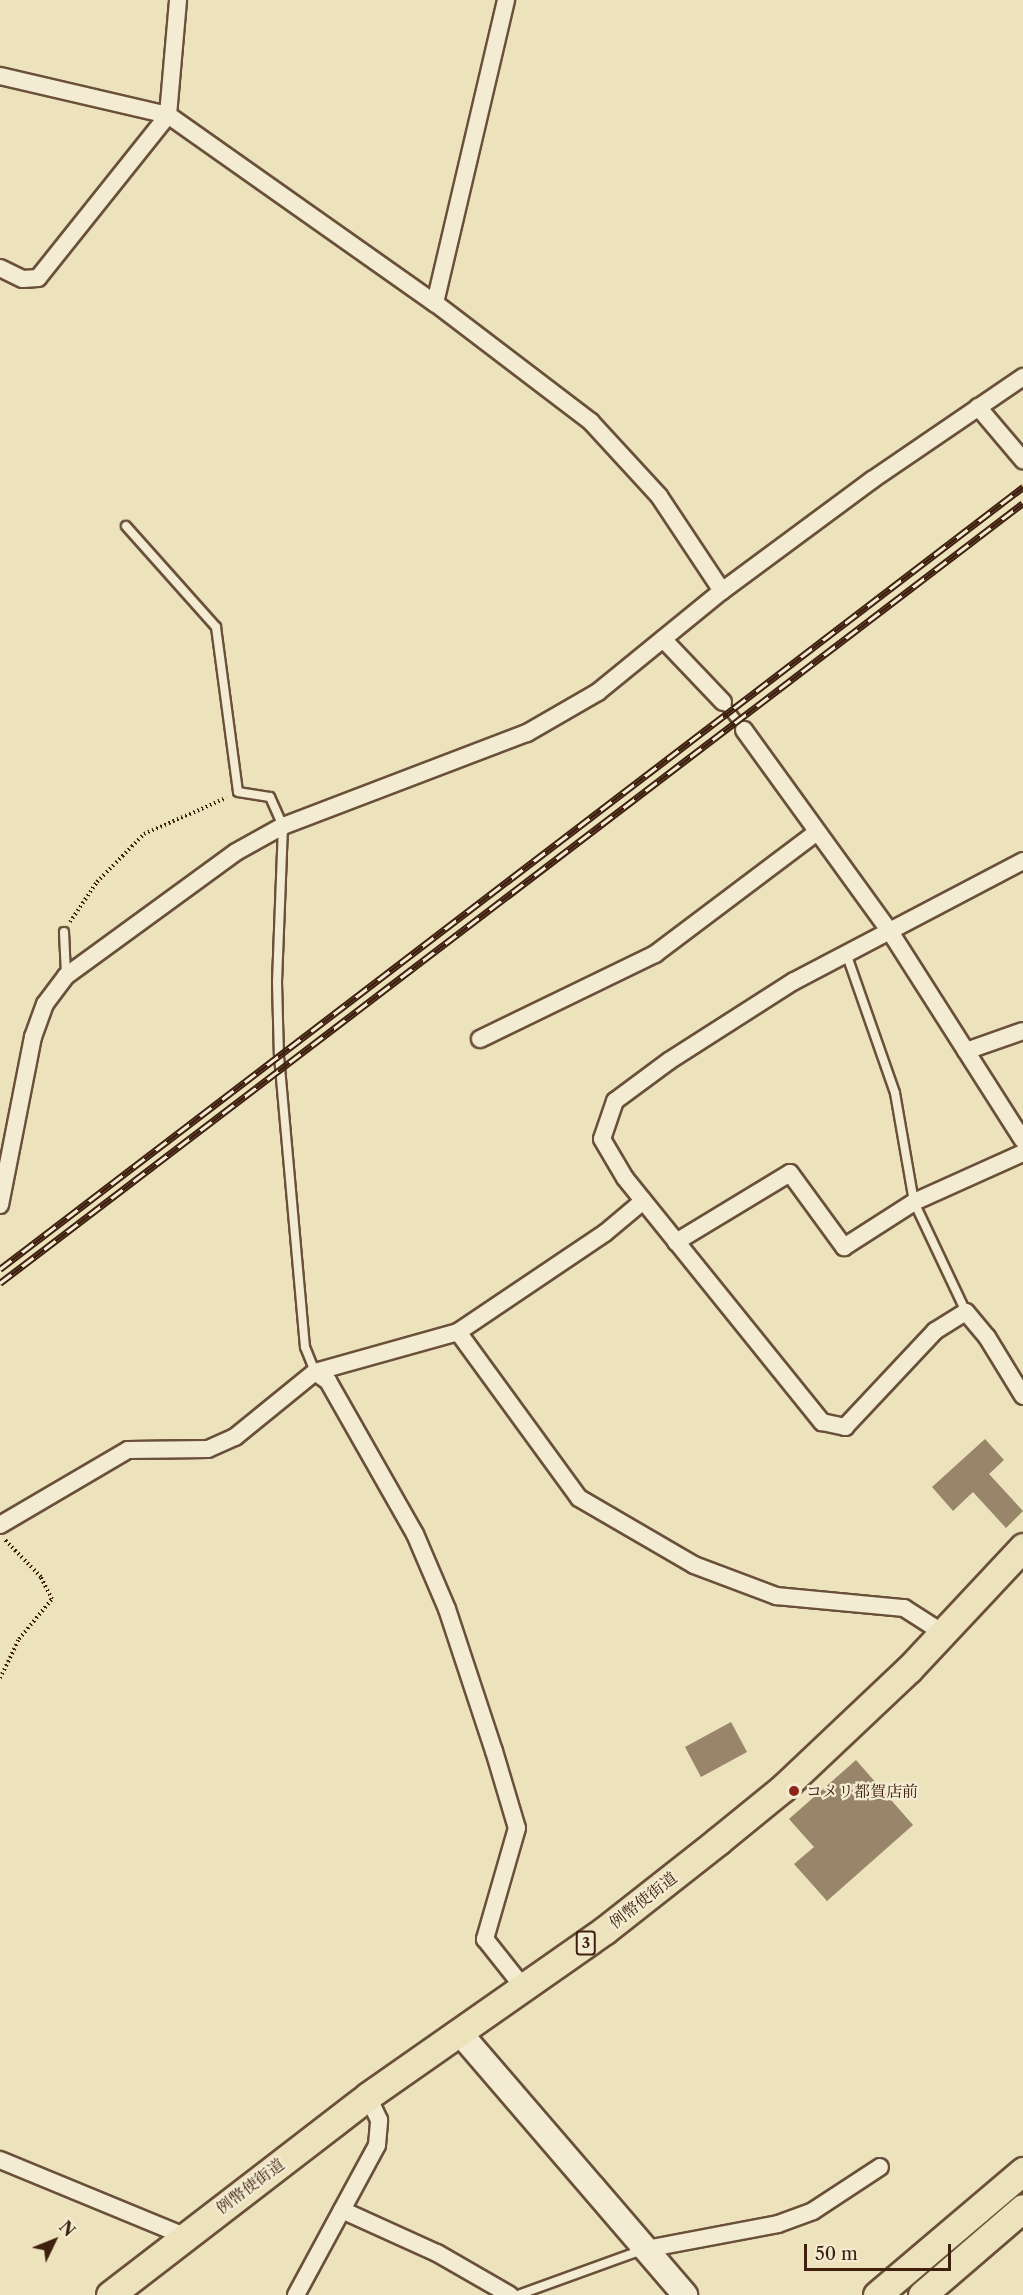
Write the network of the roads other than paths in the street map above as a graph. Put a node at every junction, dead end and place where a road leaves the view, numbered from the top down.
1 (178, 0) edge
2 (506, 0) edge
3 (0, 76) edge
4 (168, 115) junction
5 (0, 268) edge
6 (435, 303) junction
7 (1023, 377) edge
8 (978, 407) junction
9 (1023, 460) edge
10 (126, 526) dead end
11 (722, 591) junction
12 (663, 639) junction
13 (723, 702) joint
14 (744, 730) joint
15 (283, 826) junction
16 (817, 832) junction
17 (1023, 861) edge
18 (889, 930) junction
19 (64, 932) road end
20 (846, 953) junction
21 (66, 976) junction
22 (1023, 1031) edge
23 (480, 1039) dead end
24 (966, 1051) junction
25 (1023, 1140) edge
26 (1023, 1153) edge
27 (643, 1201) junction
28 (914, 1202) junction
29 (0, 1205) edge
30 (676, 1242) junction
31 (966, 1312) junction
32 (458, 1332) junction
33 (315, 1372) junction
34 (1023, 1396) edge
35 (0, 1525) edge
36 (1023, 1546) edge
37 (943, 1633) junction
38 (523, 1987) junction
39 (459, 2032) junction
40 (368, 2096) junction
41 (0, 2160) edge
42 (880, 2167) dead end
43 (1023, 2171) edge
44 (1023, 2208) edge
45 (342, 2210) junction
46 (184, 2236) junction
47 (646, 2249) junction
48 (110, 2295) edge
49 (296, 2295) edge
50 (510, 2295) edge
51 (518, 2295) edge
52 (685, 2295) edge
53 (877, 2295) edge
54 (922, 2295) edge

1 - 4 street
2 - 6 street
3 - 4 street
4 - 5 street
4 - 6 street
6 - 11 street
7 - 8 street
8 - 9 street
8 - 11 street
10 - 15 lane
11 - 12 street
12 - 13 street
12 - 15 street
13 - 14 lane
14 - 16 street
15 - 21 street
15 - 33 lane
16 - 18 street
16 - 23 street
17 - 18 street
18 - 20 street
18 - 24 street
19 - 21 lane
20 - 27 street
20 - 28 lane
21 - 29 street
22 - 24 street
24 - 25 street
26 - 28 street
27 - 30 street
27 - 32 street
28 - 30 street
28 - 31 lane
30 - 31 street
31 - 34 street
32 - 33 street
32 - 37 street
33 - 35 street
33 - 38 street
36 - 37 main road, 例幣使街道 / 3
37 - 38 main road, 例幣使街道 / 3
38 - 39 main road, 例幣使街道 / 3
39 - 40 main road, 例幣使街道 / 3
39 - 47 street
40 - 45 street
40 - 46 main road, 例幣使街道 / 3
41 - 46 street
42 - 47 street
43 - 53 main road
44 - 54 main road
45 - 49 street
45 - 50 street
46 - 48 main road, 例幣使街道 / 3
47 - 51 lane
47 - 52 street

